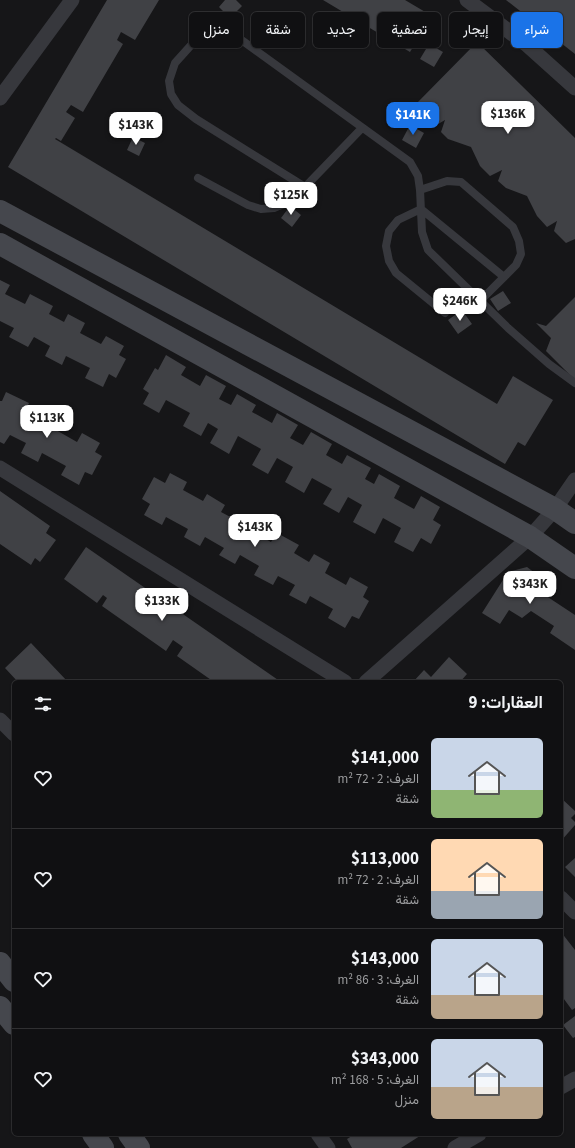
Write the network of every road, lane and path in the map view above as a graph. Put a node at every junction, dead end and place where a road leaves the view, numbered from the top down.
1 (72, 0) edge
2 (467, 0) edge
3 (575, 88) edge
4 (0, 98) edge
5 (362, 128) junction
6 (198, 178) dead end
7 (305, 187) junction
8 (420, 190) junction
9 (421, 209) junction
10 (0, 211) edge
11 (0, 244) edge
12 (504, 277) junction
13 (480, 301) junction
14 (445, 313) dead end
15 (575, 383) edge
16 (0, 468) edge
17 (575, 480) edge
18 (555, 509) junction
19 (575, 523) edge
20 (530, 537) junction
21 (575, 568) edge
22 (342, 680) edge
23 (368, 680) edge
24 (0, 720) edge
25 (12, 732) edge
26 (563, 900) edge
27 (575, 912) edge
28 (0, 963) edge
29 (12, 978) edge
30 (0, 1008) edge
31 (12, 1022) edge
32 (575, 1080) edge
33 (563, 1086) edge
34 (94, 1136) edge
35 (130, 1136) edge
36 (319, 1136) edge
37 (476, 1136) edge
38 (102, 1148) edge
39 (139, 1148) edge
40 (328, 1148) edge
41 (455, 1148) edge

1 - 4 street
2 - 3 street
5 - 7 lane
5 - 7 lane
5 - 8 lane
6 - 7 lane
8 - 9 lane
8 - 12 lane
9 - 12 lane
9 - 13 lane
9 - 14 lane
10 - 18 street
11 - 20 street
12 - 13 lane
13 - 15 lane
16 - 22 street
17 - 18 street
18 - 19 street
18 - 20 street
20 - 21 street
20 - 23 street
24 - 25 street
26 - 27 street
28 - 29 street
30 - 31 street
32 - 33 street
34 - 38 street
35 - 39 street
36 - 40 street
37 - 41 street

